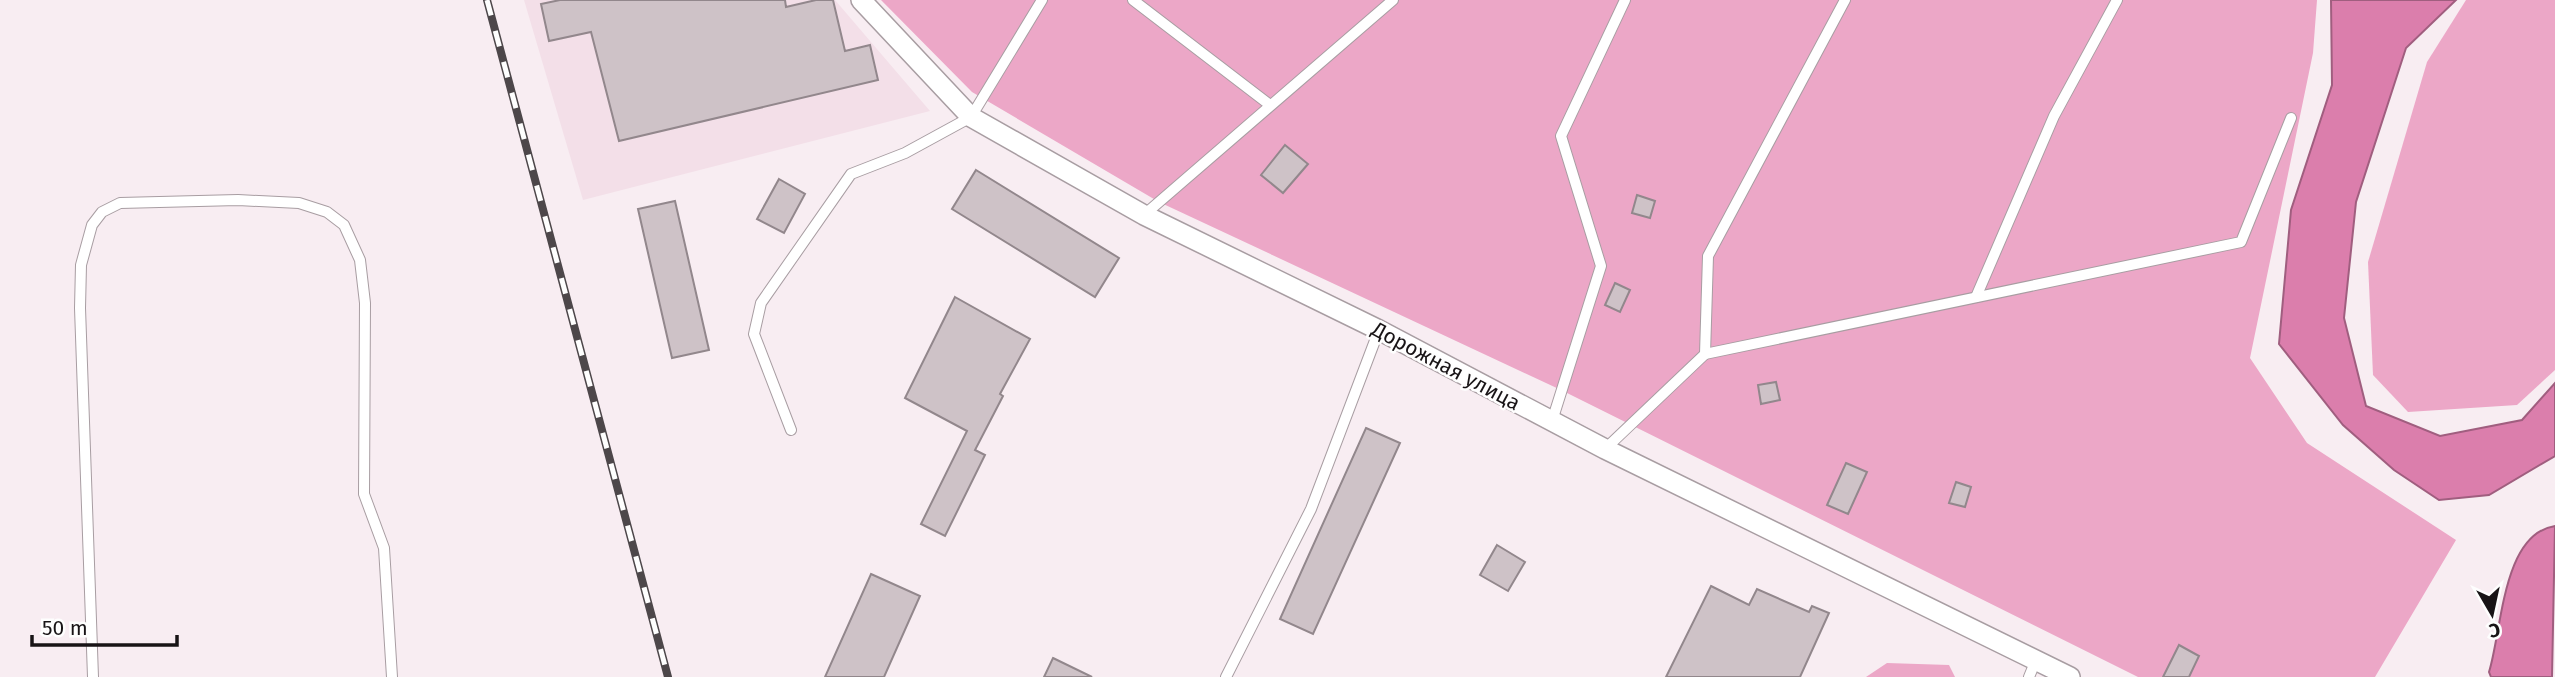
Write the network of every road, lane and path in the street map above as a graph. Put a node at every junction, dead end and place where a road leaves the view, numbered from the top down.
1 (861, 0) edge
2 (1042, 0) edge
3 (1133, 0) edge
4 (1393, 0) edge
5 (1625, 0) edge
6 (1845, 0) edge
7 (2118, 0) edge
8 (1270, 105) junction
9 (971, 117) junction
10 (2291, 118) dead end
11 (1144, 215) junction
12 (1976, 297) junction
13 (1379, 330) junction
14 (1705, 354) junction
15 (1552, 421) junction
16 (791, 430) dead end
17 (1605, 449) junction
18 (2033, 669) edge
19 (93, 677) edge
20 (392, 677) edge
21 (1226, 677) edge
22 (2070, 677) edge

1 - 9 street, Дорожная улица
2 - 9 lane
3 - 8 lane
4 - 8 lane
5 - 15 lane
6 - 14 lane
7 - 12 lane
8 - 11 lane
9 - 11 street, Дорожная улица
9 - 16 lane
10 - 12 lane
11 - 13 street, Дорожная улица
12 - 14 lane
13 - 15 street, Дорожная улица
13 - 21 lane
14 - 17 lane
15 - 17 street, Дорожная улица
17 - 18 street, Дорожная улица
18 - 22 street, Дорожная улица
19 - 20 lane

